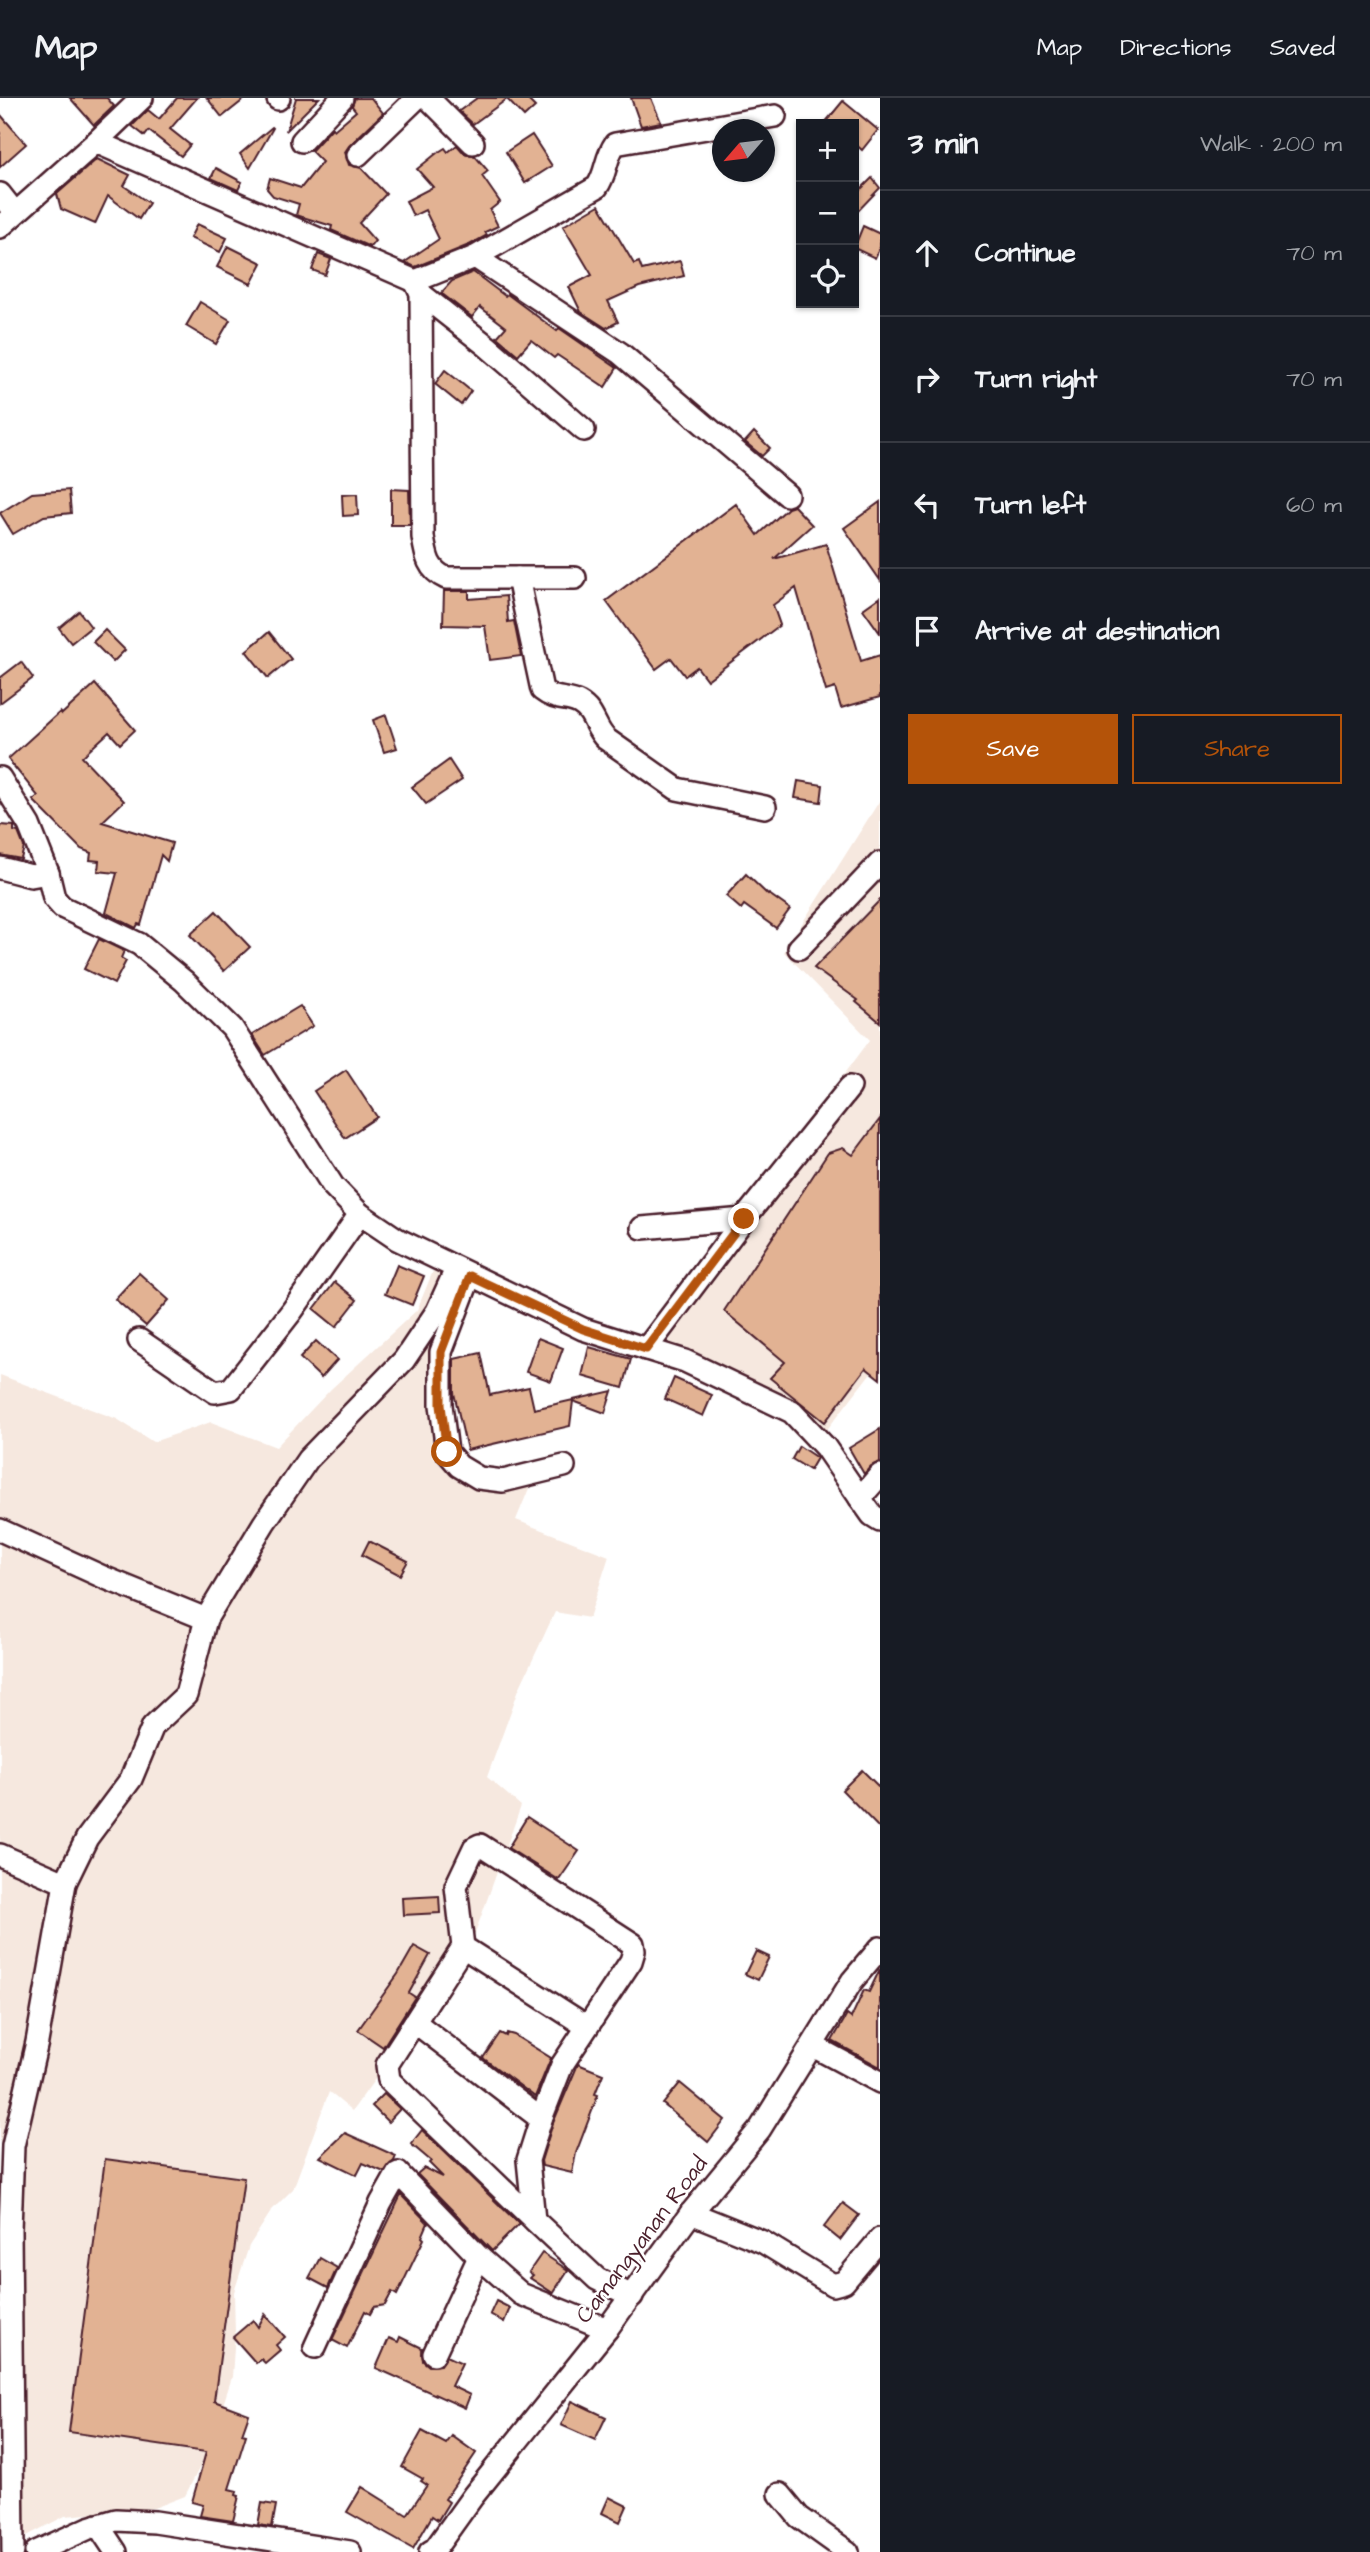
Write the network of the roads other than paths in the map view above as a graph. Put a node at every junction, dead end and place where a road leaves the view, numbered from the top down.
1 (142, 98) edge
2 (342, 98) edge
3 (417, 98) edge
4 (428, 98) edge
5 (775, 116) dead end
6 (302, 141) dead end
7 (96, 142) junction
8 (473, 143) dead end
9 (358, 155) dead end
10 (0, 194) edge
11 (8, 220) edge
12 (475, 257) junction
13 (418, 288) junction
14 (584, 430) dead end
15 (787, 495) dead end
16 (518, 578) junction
17 (576, 578) dead end
18 (0, 778) edge
19 (765, 807) dead end
20 (880, 863) edge
21 (0, 868) edge
22 (48, 873) junction
23 (799, 948) dead end
24 (850, 1087) dead end
25 (360, 1214) junction
26 (744, 1219) junction
27 (642, 1228) dead end
28 (463, 1273) junction
29 (139, 1340) dead end
30 (646, 1349) junction
31 (564, 1466) dead end
32 (880, 1475) edge
33 (860, 1498) junction
34 (880, 1520) edge
35 (0, 1530) edge
36 (206, 1619) junction
37 (0, 1855) edge
38 (65, 1883) junction
39 (463, 1947) junction
40 (879, 1950) edge
41 (416, 2023) junction
42 (586, 2026) junction
43 (813, 2046) junction
44 (880, 2082) edge
45 (541, 2119) junction
46 (691, 2213) junction
47 (534, 2220) junction
48 (880, 2239) edge
49 (479, 2257) junction
50 (632, 2296) junction
51 (607, 2329) junction
52 (315, 2347) dead end
53 (433, 2354) dead end
54 (780, 2494) dead end
55 (98, 2525) junction
56 (13, 2552) edge
57 (36, 2552) edge
58 (116, 2552) edge
59 (351, 2552) edge
60 (430, 2552) edge
61 (848, 2552) edge

1 - 7 street
2 - 6 street
3 - 9 street
4 - 8 street
5 - 12 street
7 - 11 street
7 - 13 street
10 - 11 street
12 - 13 street
12 - 15 street
13 - 14 street
13 - 16 street
16 - 17 street
16 - 19 street
18 - 22 street
20 - 23 street
21 - 22 street
22 - 25 street
24 - 26 street
25 - 28 street
25 - 29 street
26 - 27 street
26 - 30 street
28 - 30 street
28 - 31 street
28 - 36 street
30 - 33 street
32 - 33 street
33 - 34 street
35 - 36 street
36 - 38 street
37 - 38 street
38 - 56 street
39 - 41 street
39 - 42 street
39 - 42 street
40 - 43 street, Camangyanan Road
41 - 45 street
41 - 47 street
42 - 45 street
43 - 44 street
43 - 46 street, Camangyanan Road
45 - 47 street
46 - 48 street
46 - 50 street, Camangyanan Road
47 - 50 street
49 - 51 street
49 - 52 street
49 - 53 street
50 - 51 street, Camangyanan Road
51 - 60 street, Camangyanan Road
54 - 61 street
55 - 57 street
55 - 58 street
55 - 59 street

